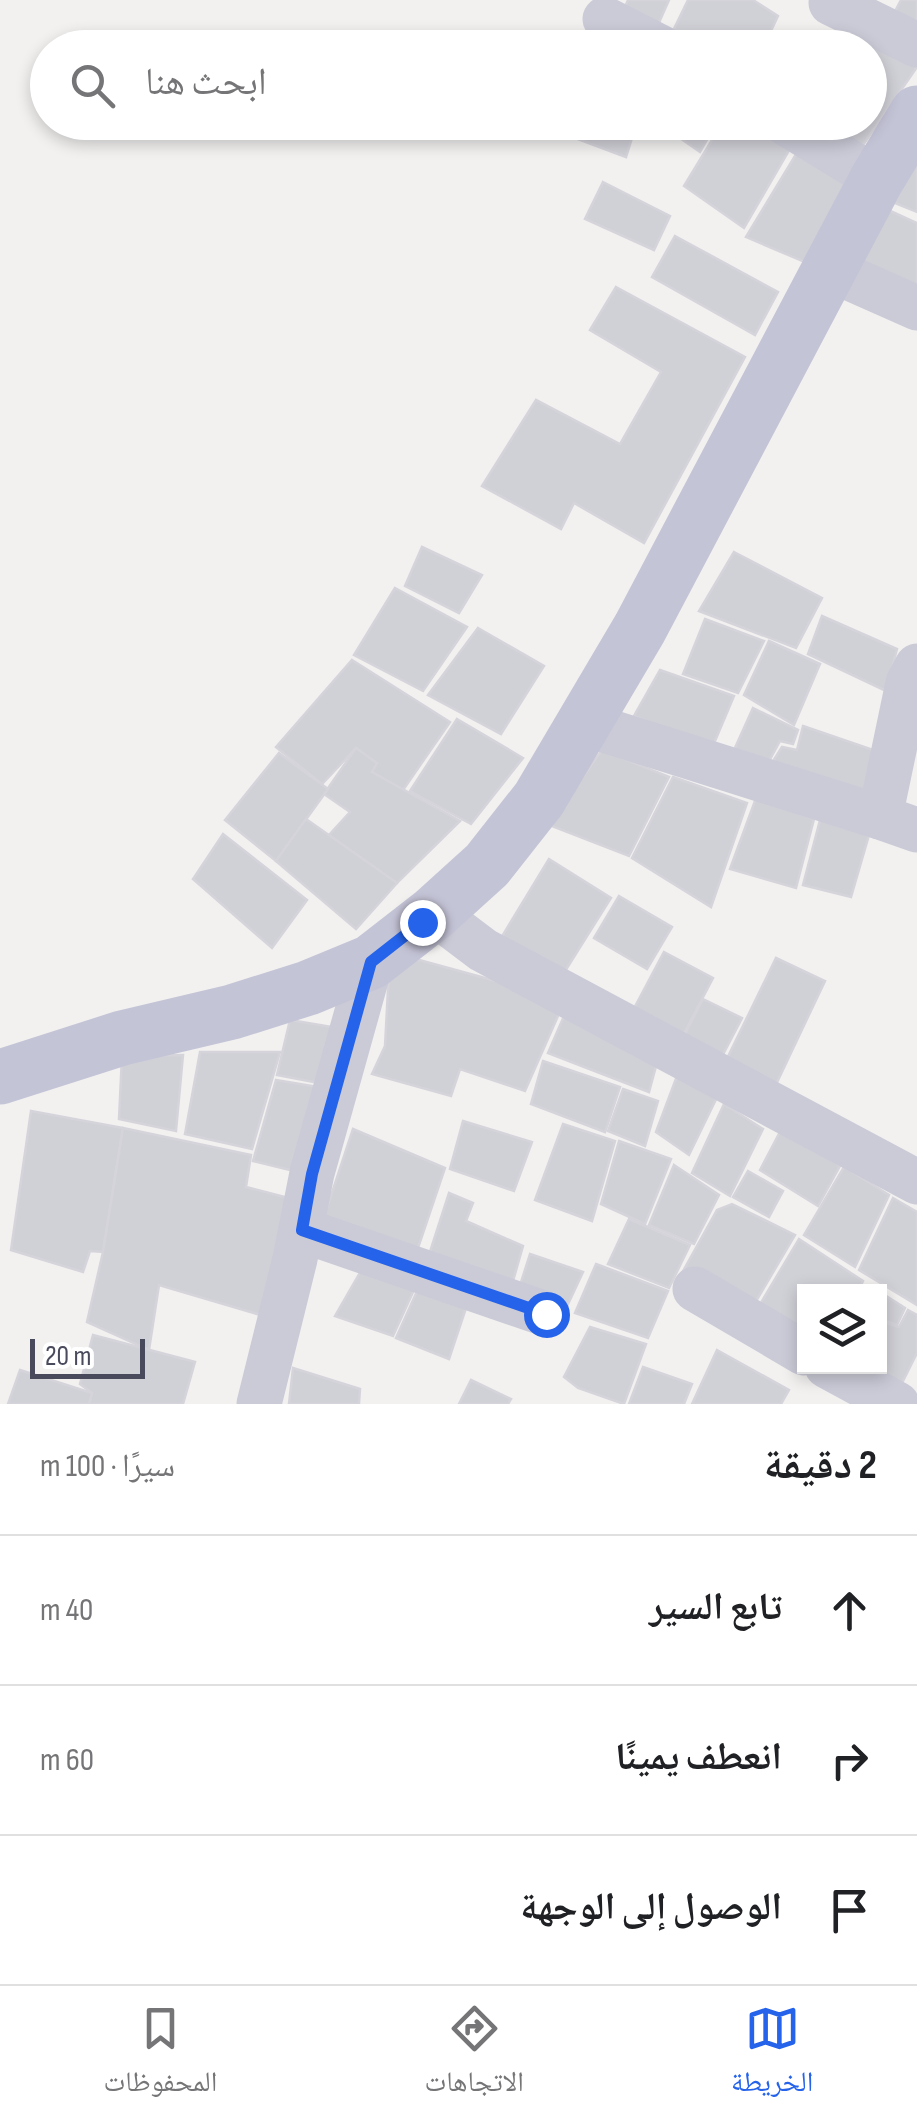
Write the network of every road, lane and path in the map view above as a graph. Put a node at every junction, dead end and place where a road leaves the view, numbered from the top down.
1 (831, 3) dead end
2 (605, 19) dead end
3 (627, 30) edge
4 (917, 44) edge
5 (917, 114) edge
6 (813, 140) edge
7 (877, 179) junction
8 (830, 269) junction
9 (917, 308) edge
10 (917, 666) edge
11 (582, 723) junction
12 (898, 823) edge
13 (434, 913) junction
14 (371, 962) junction
15 (0, 1077) edge
16 (917, 1182) edge
17 (302, 1230) junction
18 (696, 1290) dead end
19 (546, 1314) dead end
20 (797, 1349) edge
21 (843, 1374) edge
22 (259, 1404) edge
23 (898, 1404) edge

1 - 4 street
2 - 3 street
5 - 7 street
6 - 7 street
7 - 8 street
8 - 9 street
8 - 11 street
10 - 12 street
11 - 12 street
11 - 13 street
13 - 14 street
13 - 16 street
14 - 15 street
14 - 17 street
17 - 19 street
17 - 22 street
18 - 20 street
21 - 23 street

